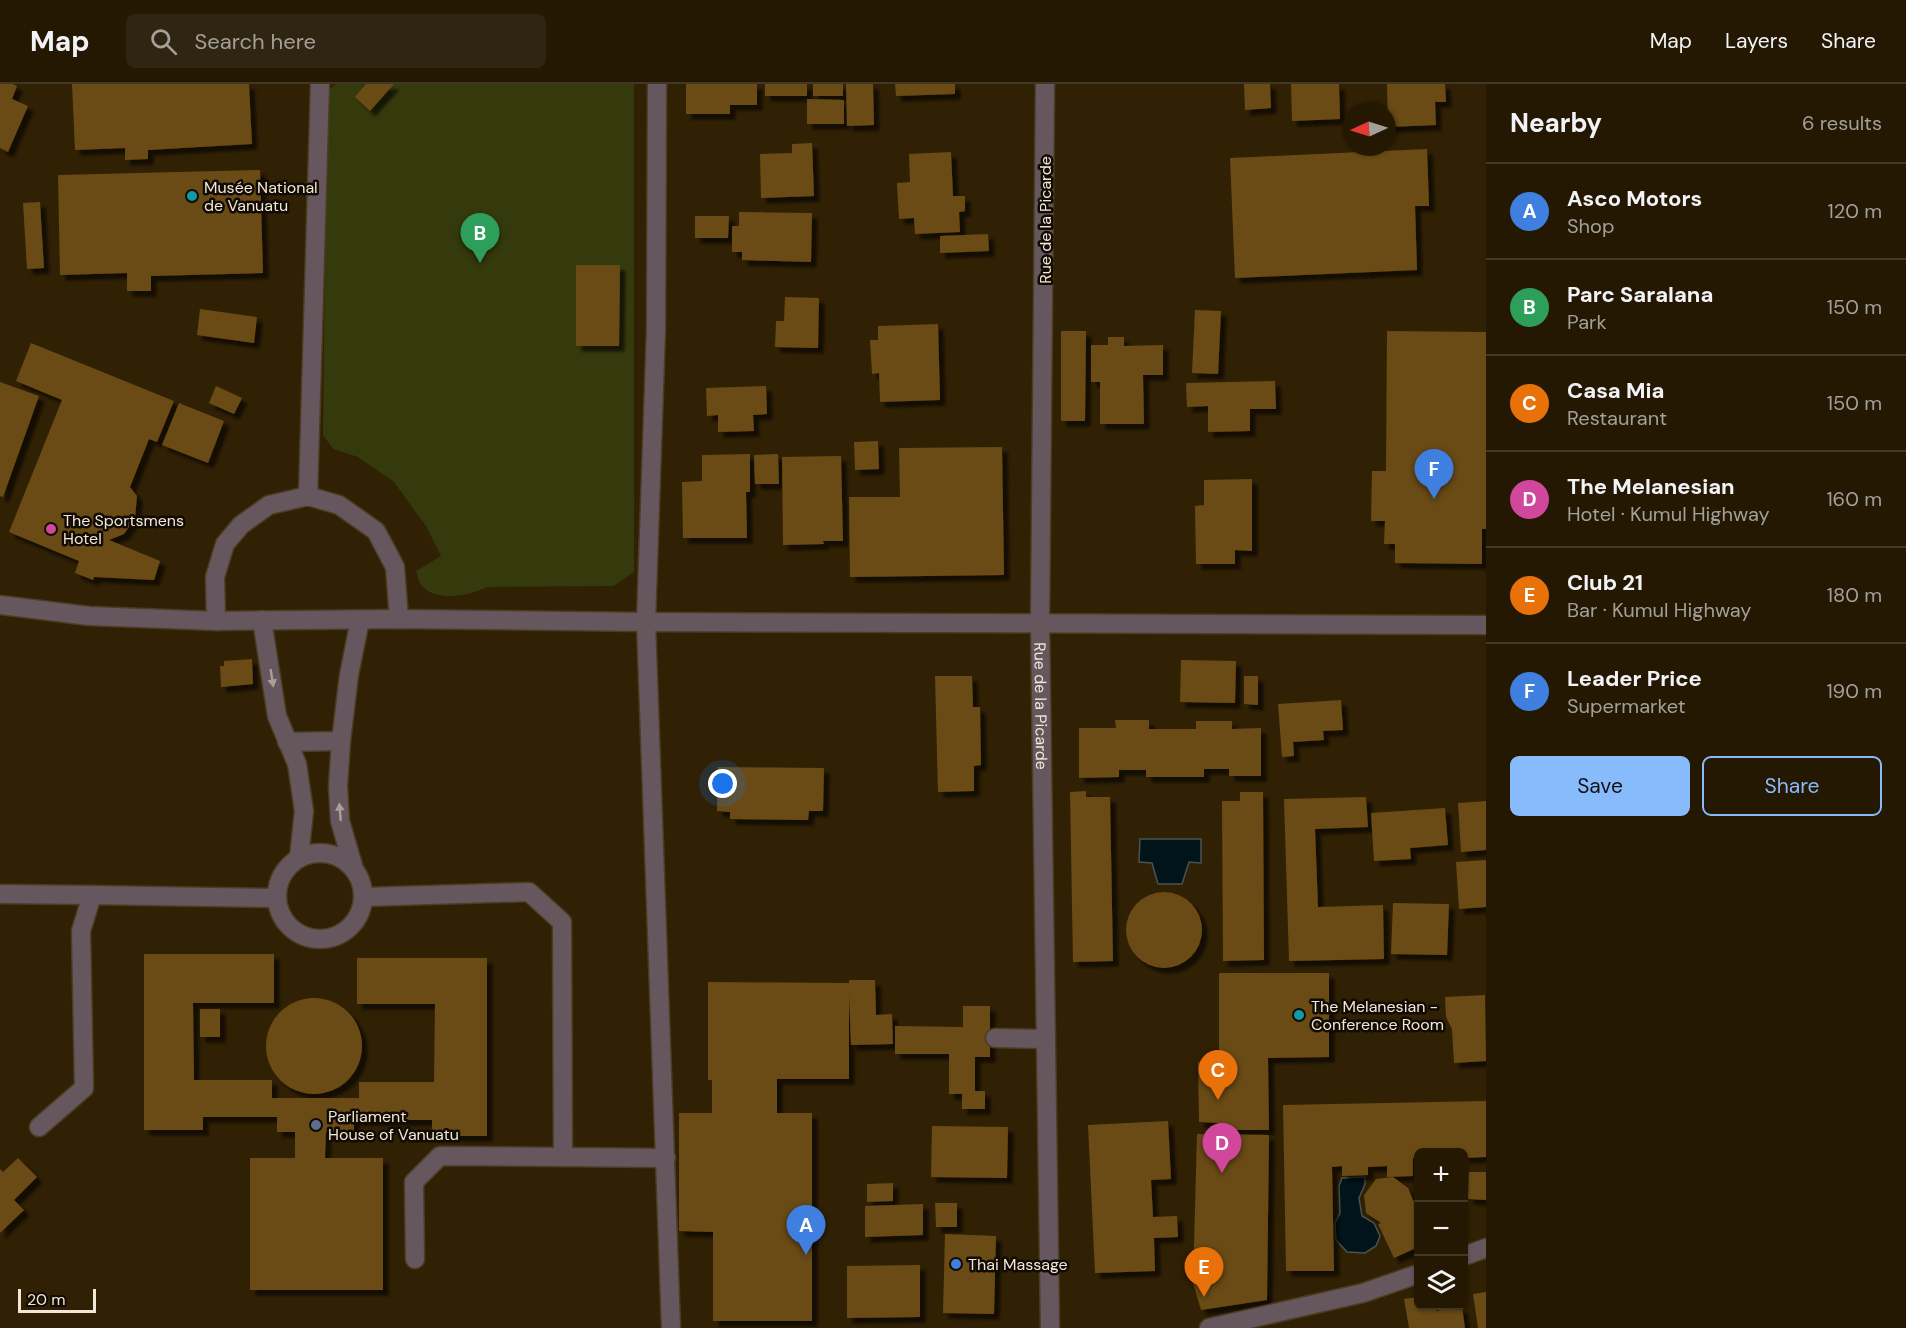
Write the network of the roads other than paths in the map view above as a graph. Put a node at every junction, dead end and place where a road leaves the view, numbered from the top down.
1 (320, 84) edge
2 (657, 84) edge
3 (1045, 84) edge
4 (308, 496) junction
5 (0, 604) edge
6 (399, 619) junction
7 (262, 620) junction
8 (360, 620) junction
9 (216, 621) junction
10 (646, 622) junction
11 (1040, 622) junction
12 (1486, 625) edge
13 (341, 741) junction
14 (287, 742) junction
15 (299, 857) junction
16 (354, 869) junction
17 (0, 894) edge
18 (92, 895) junction
19 (364, 897) junction
20 (277, 898) junction
21 (995, 1038) dead end
22 (1046, 1039) junction
23 (39, 1127) dead end
24 (563, 1157) junction
25 (666, 1158) junction
26 (1486, 1248) edge
27 (1468, 1255) edge
28 (415, 1259) dead end
29 (1414, 1276) edge
30 (671, 1328) edge
31 (1050, 1328) edge
32 (1209, 1328) edge

1 - 4 street
2 - 10 street
3 - 11 street, Rue de la Picarde
4 - 6 street
4 - 9 street
5 - 9 street
6 - 8 street
6 - 10 street
7 - 8 street
7 - 9 street
7 -> 14 street
8 - 13 street
10 - 11 street
10 - 25 street
11 - 12 street
11 - 22 street, Rue de la Picarde
13 - 14 street
16 -> 13 street
14 - 15 street
15 - 16 street
15 - 20 street
16 - 19 street
17 - 18 street
18 - 20 street
18 - 23 street
19 - 20 street
19 - 24 street
21 - 22 street
22 - 31 street, Rue de la Picarde
24 - 25 street
24 - 28 street
25 - 30 street
26 - 27 street
29 - 32 street

